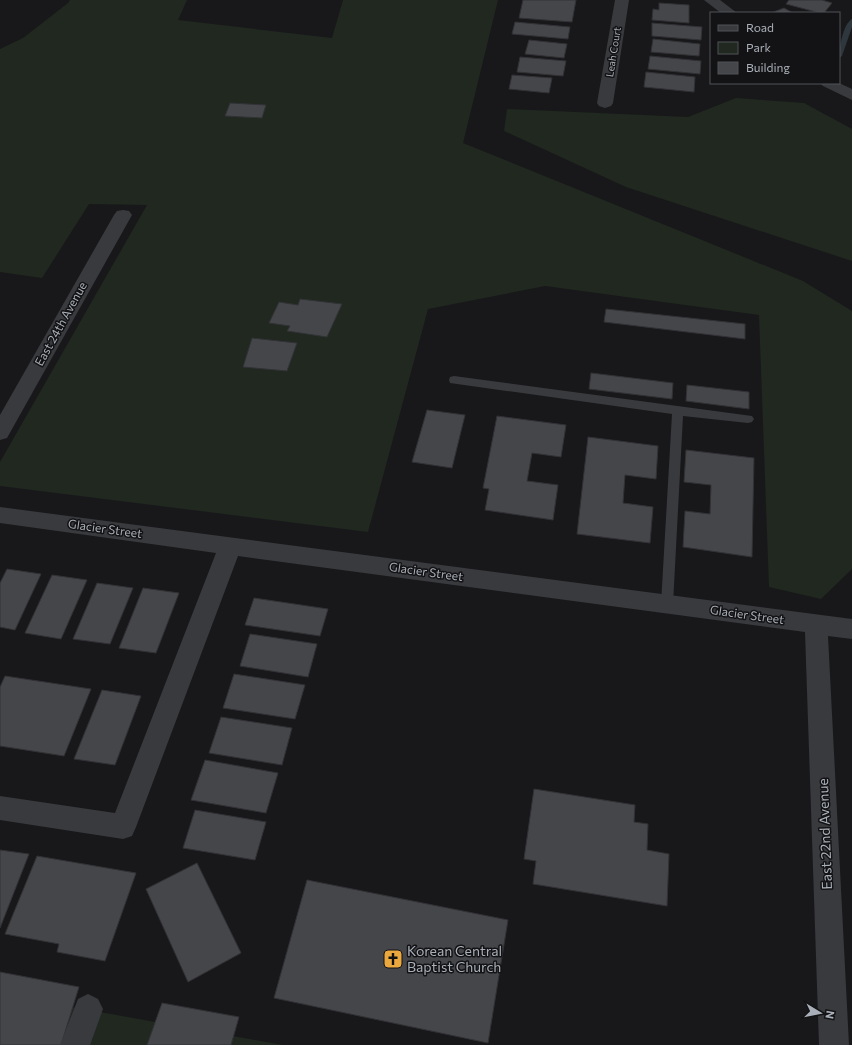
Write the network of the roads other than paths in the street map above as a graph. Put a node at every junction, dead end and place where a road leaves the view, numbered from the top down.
1 (622, 0) edge
2 (830, 84) edge
3 (852, 95) edge
4 (605, 103) dead end
5 (123, 215) dead end
6 (454, 380) dead end
7 (678, 411) junction
8 (748, 419) dead end
9 (0, 433) edge
10 (0, 515) edge
11 (230, 546) junction
12 (667, 604) junction
13 (816, 624) junction
14 (852, 629) edge
15 (0, 808) edge
16 (88, 1009) dead end
17 (75, 1045) edge
18 (834, 1045) edge

1 - 4 street, Leah Court
2 - 3 street
5 - 9 street, East 24th Avenue
6 - 7 lane
7 - 8 lane
7 - 12 lane
10 - 11 street, Glacier Street
11 - 12 street, Glacier Street
11 - 15 street
12 - 13 street, Glacier Street
13 - 14 street, Glacier Street
13 - 18 street, East 22nd Avenue
16 - 17 street

